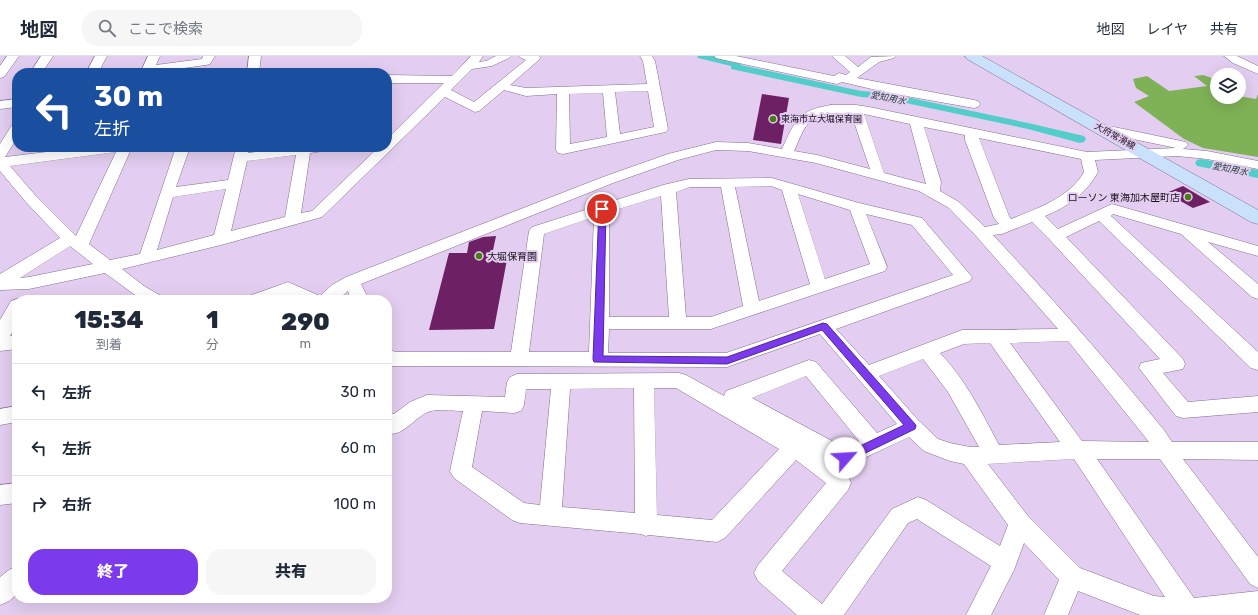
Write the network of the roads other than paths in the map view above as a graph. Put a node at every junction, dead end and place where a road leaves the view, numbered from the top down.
1 (14, 56) edge
2 (47, 56) edge
3 (101, 56) edge
4 (154, 56) edge
5 (209, 56) edge
6 (255, 56) edge
7 (477, 56) edge
8 (505, 56) edge
9 (525, 56) edge
10 (646, 56) edge
11 (720, 56) edge
12 (766, 56) edge
13 (838, 56) edge
14 (890, 56) edge
15 (972, 56) edge
16 (1258, 56) edge
17 (1234, 58) edge
18 (469, 66) junction
19 (39, 68) edge
20 (95, 68) edge
21 (148, 68) edge
22 (156, 68) edge
23 (254, 68) edge
24 (1258, 70) edge
25 (857, 72) junction
26 (0, 74) edge
27 (392, 79) edge
28 (843, 79) junction
29 (455, 80) junction
30 (501, 86) junction
31 (653, 87) junction
32 (609, 89) junction
33 (563, 90) junction
34 (444, 91) junction
35 (12, 104) edge
36 (974, 104) dead end
37 (0, 105) edge
38 (856, 109) junction
39 (916, 121) junction
40 (1107, 132) junction
41 (972, 133) junction
42 (12, 138) edge
43 (614, 139) junction
44 (392, 140) edge
45 (54, 152) edge
46 (122, 152) edge
47 (181, 152) edge
48 (253, 152) edge
49 (302, 152) edge
50 (380, 152) edge
51 (241, 153) edge
52 (1146, 153) junction
53 (1193, 153) junction
54 (786, 154) junction
55 (1087, 156) junction
56 (2, 159) edge
57 (1258, 165) edge
58 (876, 175) junction
59 (727, 182) junction
60 (233, 184) junction
61 (668, 188) junction
62 (789, 188) junction
63 (167, 193) junction
64 (932, 193) junction
65 (856, 207) junction
66 (602, 209) junction
67 (1034, 215) junction
68 (1101, 215) junction
69 (1258, 218) edge
70 (292, 221) junction
71 (1009, 225) junction
72 (1184, 230) junction
73 (981, 232) junction
74 (1056, 236) junction
75 (221, 240) junction
76 (75, 242) junction
77 (1258, 251) edge
78 (148, 258) junction
79 (107, 266) junction
80 (352, 281) junction
81 (0, 283) edge
82 (28, 283) junction
83 (819, 287) junction
84 (1258, 293) edge
85 (22, 295) edge
86 (146, 295) edge
87 (269, 295) edge
88 (303, 295) edge
89 (331, 295) edge
90 (358, 295) edge
91 (752, 309) junction
92 (12, 317) edge
93 (600, 323) junction
94 (678, 323) junction
95 (823, 326) junction
96 (1072, 334) junction
97 (995, 336) junction
98 (4, 337) edge
99 (927, 351) junction
100 (392, 359) edge
101 (519, 359) junction
102 (598, 359) junction
103 (1258, 363) edge
104 (865, 374) junction
105 (561, 381) junction
106 (644, 381) junction
107 (474, 403) junction
108 (1258, 404) edge
109 (12, 415) edge
110 (0, 416) edge
111 (392, 426) edge
112 (911, 426) junction
113 (874, 444) junction
114 (794, 447) junction
115 (1078, 450) junction
116 (1166, 450) junction
117 (1257, 452) edge
118 (993, 455) junction
119 (970, 456) junction
120 (12, 494) edge
121 (0, 495) edge
122 (550, 516) junction
123 (1020, 523) junction
124 (646, 526) junction
125 (1006, 562) junction
126 (1258, 576) edge
127 (1072, 577) junction
128 (1256, 606) edge
129 (1189, 611) junction
130 (816, 615) edge
131 (829, 615) edge
132 (978, 615) edge
133 (1056, 615) edge

1 - 26 street
2 - 19 street
3 - 20 street
4 - 21 street
5 - 22 street
6 - 23 street
7 - 18 street
8 - 18 street
9 - 30 street
10 - 31 street
11 - 28 street
12 - 28 street
13 - 25 street
14 - 25 street
15 - 40 main road, 大府常滑線
16 - 17 street
17 - 24 street
18 - 29 street
25 - 28 street
27 - 29 street
28 - 36 street
29 - 34 street
30 - 33 street
30 - 34 street
31 - 32 street
31 - 43 street
32 - 33 street
32 - 43 street
33 - 43 street
34 - 44 street
35 - 37 street
38 - 39 street
38 - 54 street
38 - 58 street
39 - 41 street
39 - 64 street
40 - 52 main road, 大府常滑線
40 - 53 street
41 - 55 street
41 - 71 street
42 - 56 street
45 - 56 street
46 - 76 street
47 - 63 street
48 - 51 street
49 - 70 street
50 - 70 street
51 - 60 street
52 - 53 street
52 - 55 street
52 - 69 main road, 大府常滑線
53 - 57 street
54 - 58 street
54 - 80 street
55 - 67 street
56 - 76 street
58 - 64 street
59 - 61 street
59 - 62 street
59 - 91 street
60 - 63 street
60 - 75 street
61 - 66 street
61 - 94 street
62 - 65 street
62 - 83 street
63 - 78 street
64 - 73 street
65 - 83 street
65 - 95 street
66 - 93 street
66 - 101 street
67 - 71 street
67 - 74 street
68 - 72 street
68 - 74 street
68 - 103 street
70 - 75 street
71 - 73 street
72 - 77 street
72 - 84 street
73 - 96 street
74 - 108 street
75 - 78 street
76 - 79 street
76 - 81 street
78 - 79 street
79 - 82 street
79 - 86 street
80 - 89 street
80 - 90 street
81 - 82 street
82 - 85 street
83 - 91 street
87 - 88 street
91 - 94 street
92 - 98 street
93 - 94 street
93 - 102 street
95 - 102 street
95 - 104 street
96 - 97 street
96 - 116 street
97 - 99 street
97 - 115 street
99 - 104 street
99 - 118 street
100 - 101 street
101 - 102 street
104 - 112 street
105 - 106 street
105 - 107 street
105 - 122 street
106 - 114 street
106 - 124 street
107 - 111 street
107 - 122 street
109 - 110 street
112 - 113 street
112 - 119 street
113 - 113 street
114 - 124 street
114 - 130 street
115 - 116 street
115 - 118 street
115 - 129 street
116 - 117 street
116 - 126 street
118 - 119 street
119 - 123 street
120 - 121 street
122 - 124 street
123 - 125 street
123 - 127 street
125 - 131 street
125 - 132 street
127 - 129 street
127 - 133 street
128 - 129 street

